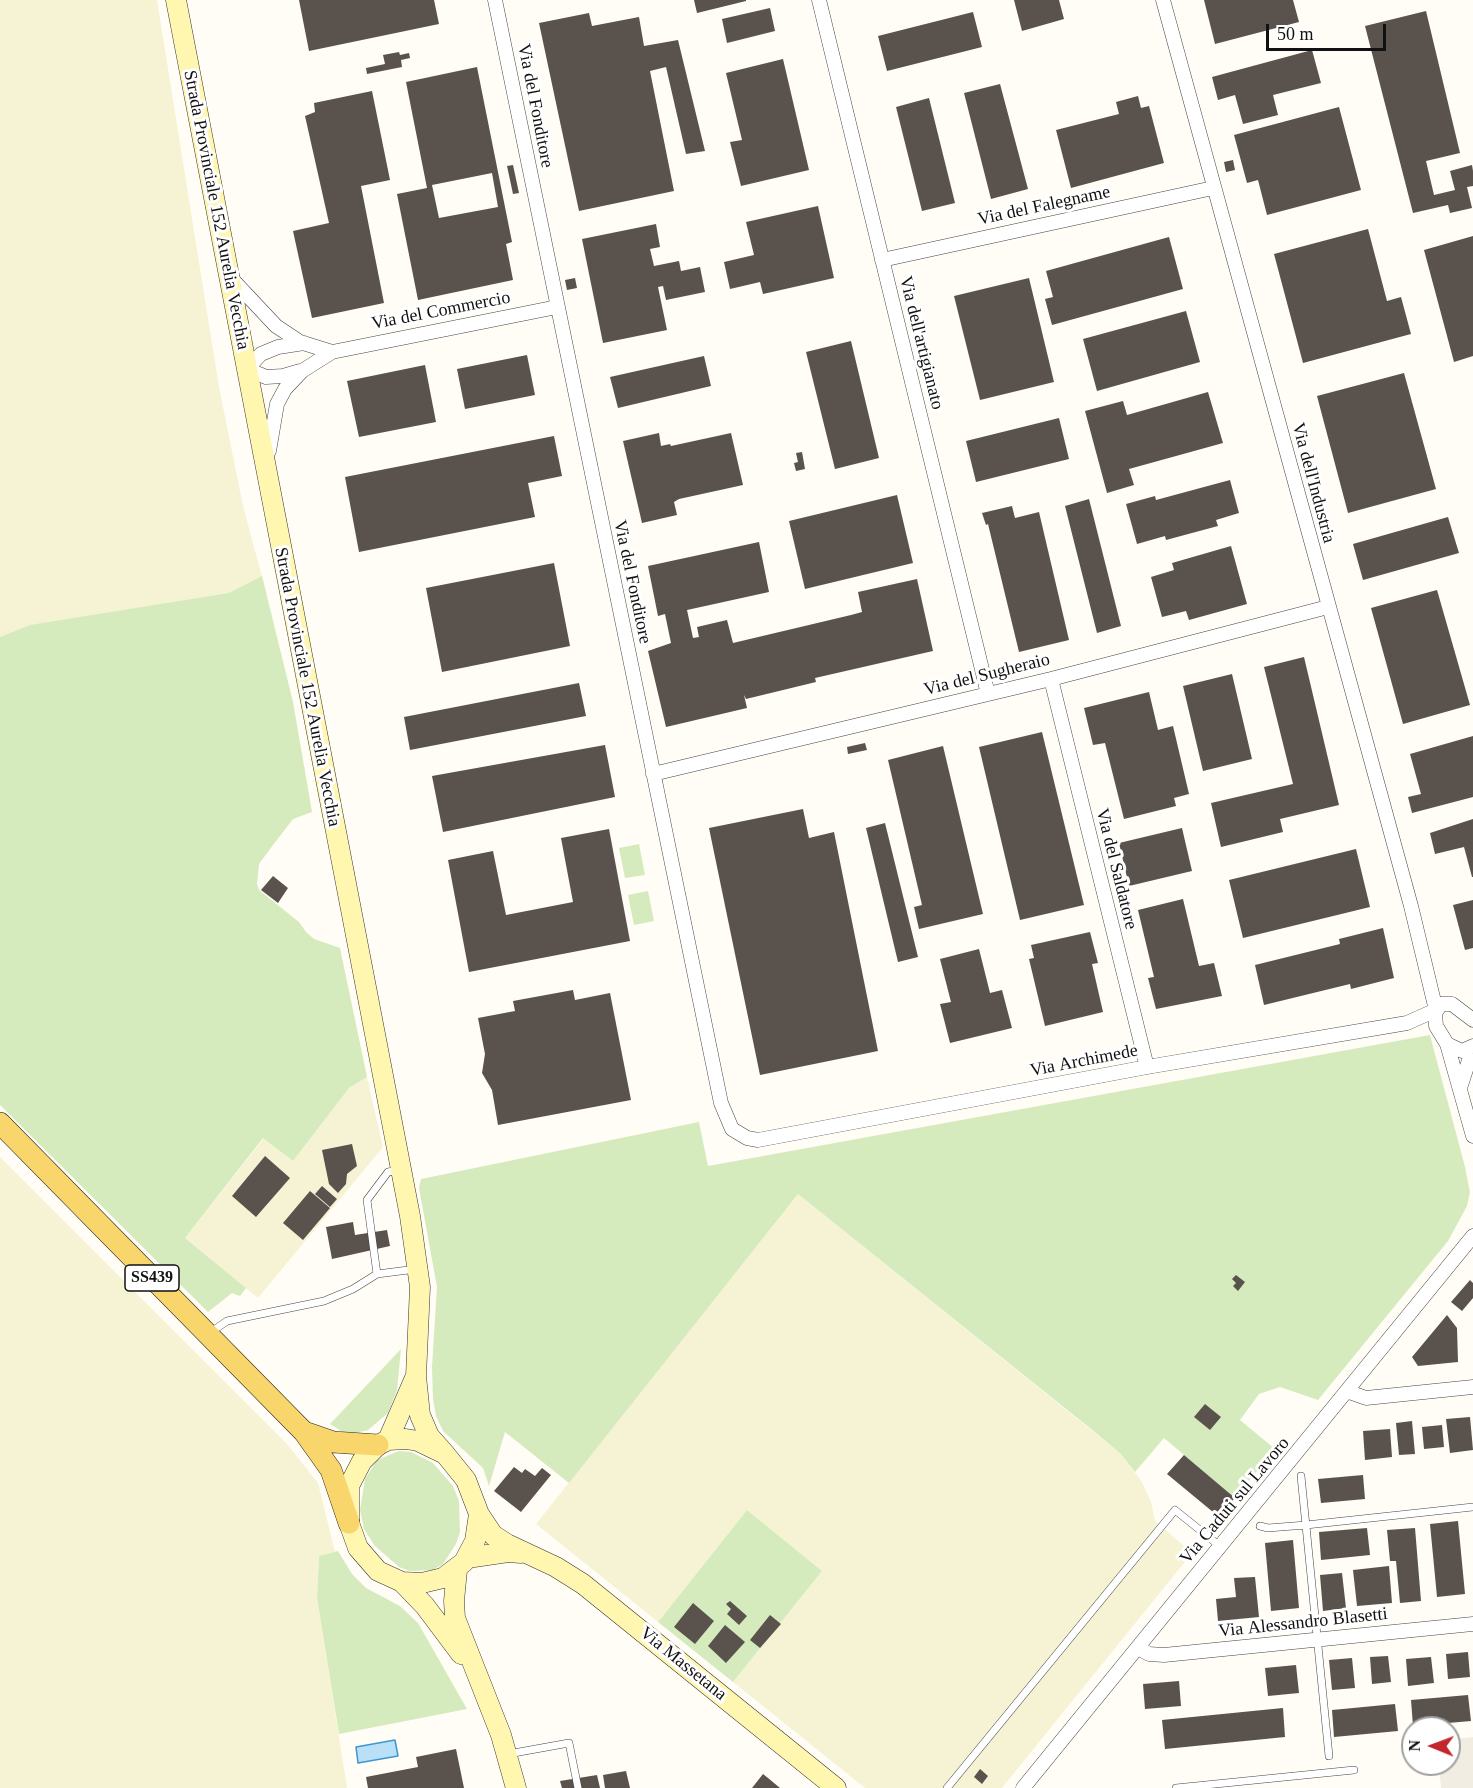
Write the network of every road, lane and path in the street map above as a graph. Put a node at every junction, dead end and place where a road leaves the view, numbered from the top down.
1 (176, 0) edge
2 (495, 0) edge
3 (819, 0) edge
4 (1163, 0) edge
5 (1213, 188) junction
6 (882, 260) junction
7 (229, 275) junction
8 (556, 307) junction
9 (304, 344) junction
10 (332, 352) junction
11 (246, 369) junction
12 (302, 371) junction
13 (268, 485) junction
14 (1328, 607) junction
15 (1051, 679) junction
16 (988, 694) junction
17 (653, 774) junction
18 (1430, 974) junction
19 (1465, 1009) edge
20 (1436, 1010) junction
21 (1473, 1020) edge
22 (1407, 1023) junction
23 (1439, 1030) junction
24 (1447, 1044) junction
25 (1473, 1047) edge
26 (1147, 1068) junction
27 (1460, 1087) junction
28 (0, 1123) edge
29 (1473, 1136) edge
30 (770, 1139) joint
31 (402, 1170) junction
32 (1473, 1236) edge
33 (418, 1269) junction
34 (377, 1274) junction
35 (207, 1334) junction
36 (416, 1376) junction
37 (1473, 1387) edge
38 (1348, 1392) junction
39 (304, 1432) junction
40 (383, 1442) junction
41 (445, 1454) junction
42 (1301, 1476) dead end
43 (1473, 1507) edge
44 (479, 1514) junction
45 (348, 1523) junction
46 (1306, 1525) junction
47 (1260, 1526) dead end
48 (1221, 1547) junction
49 (523, 1554) junction
50 (462, 1564) junction
51 (402, 1582) junction
52 (1473, 1624) edge
53 (1318, 1640) junction
54 (1138, 1648) junction
55 (478, 1679) junction
56 (508, 1754) junction
57 (1329, 1756) dead end
58 (1354, 1770) dead end
59 (1029, 1784) edge
60 (516, 1788) edge
61 (578, 1788) edge
62 (836, 1788) edge
63 (947, 1788) edge
64 (1176, 1788) edge

1 - 7 main road, Strada Provinciale 152 Aurelia Vecchia
2 - 8 street, Via del Fonditore
3 - 6 street, Via dell'artigianato
4 - 5 street, Via dell'Industria
5 - 6 street, Via del Falegname
5 - 14 street, Via dell'Industria
6 - 16 street, Via dell'artigianato
7 - 9 street, Via del Commercio
7 - 11 main road, Strada Provinciale 152 Aurelia Vecchia
8 - 10 street, Via del Commercio
8 - 17 street, Via del Fonditore
9 - 10 street, Via del Commercio
9 - 11 street, Via del Commercio
10 - 12 street, Via del Commercio
11 - 12 street, Via del Commercio
11 - 13 main road, Strada Provinciale 152 Aurelia Vecchia
12 - 13 street, Via del Commercio
13 - 31 main road, Strada Provinciale 152 Aurelia Vecchia
14 - 15 street, Via del Sugheraio
14 - 18 street, Via dell'Industria
15 - 16 street, Via del Sugheraio
15 - 26 street, Via del Saldatore
16 - 17 street, Via del Sugheraio
17 - 30 street, Via del Fonditore
18 - 19 street, Via dell'Industria
18 - 20 street, Via dell'Industria
19 - 20 street
19 - 21 street
20 - 22 street, Via Archimede
20 - 23 street
22 - 23 street, Via Archimede
22 - 26 street, Via Archimede
23 - 24 street
24 - 25 street
24 - 27 street
25 - 27 street
26 - 30 street, Via Archimede
27 - 29 street
28 - 35 main road, SS439
31 - 33 main road, Strada Provinciale 152 Aurelia Vecchia
31 - 34 lane
32 - 38 street, Via Caduti sul Lavoro
33 - 34 lane
33 - 36 main road, Strada Provinciale 152 Aurelia Vecchia
34 - 35 lane
35 - 39 main road, SS439
36 - 40 main road, Strada Provinciale 152 Aurelia Vecchia
36 - 41 main road, Strada Provinciale 152 Aurelia Vecchia
37 - 38 street
38 - 48 street, Via Caduti sul Lavoro
39 - 40 main road, SS439
39 - 45 main road, SS439
40 - 41 main road, Strada Provinciale 152 Aurelia Vecchia
40 - 45 main road, Strada Provinciale 152 Aurelia Vecchia
41 - 44 main road, Strada Provinciale 152 Aurelia Vecchia
42 - 46 lane
43 - 46 lane
44 - 49 main road, Via Massetana
44 - 50 main road, Strada Provinciale 152 Aurelia Vecchia
45 - 51 main road, Strada Provinciale 152 Aurelia Vecchia
46 - 47 lane
46 - 53 lane
48 - 54 street, Via Caduti sul Lavoro
48 - 63 lane
49 - 50 main road, Via Massetana
49 - 62 main road, Via Massetana
50 - 51 main road, Strada Provinciale 152 Aurelia Vecchia
50 - 55 main road, Strada Provinciale 152 Aurelia Vecchia
51 - 55 main road, Strada Provinciale 152 Aurelia Vecchia
52 - 53 street, Via Alessandro Blasetti
53 - 54 street, Via Alessandro Blasetti
53 - 57 lane
54 - 59 street, Via Caduti sul Lavoro
55 - 56 main road, Strada Provinciale 152 Aurelia Vecchia
56 - 60 main road, Strada Provinciale 152 Aurelia Vecchia
56 - 61 lane
58 - 64 lane

